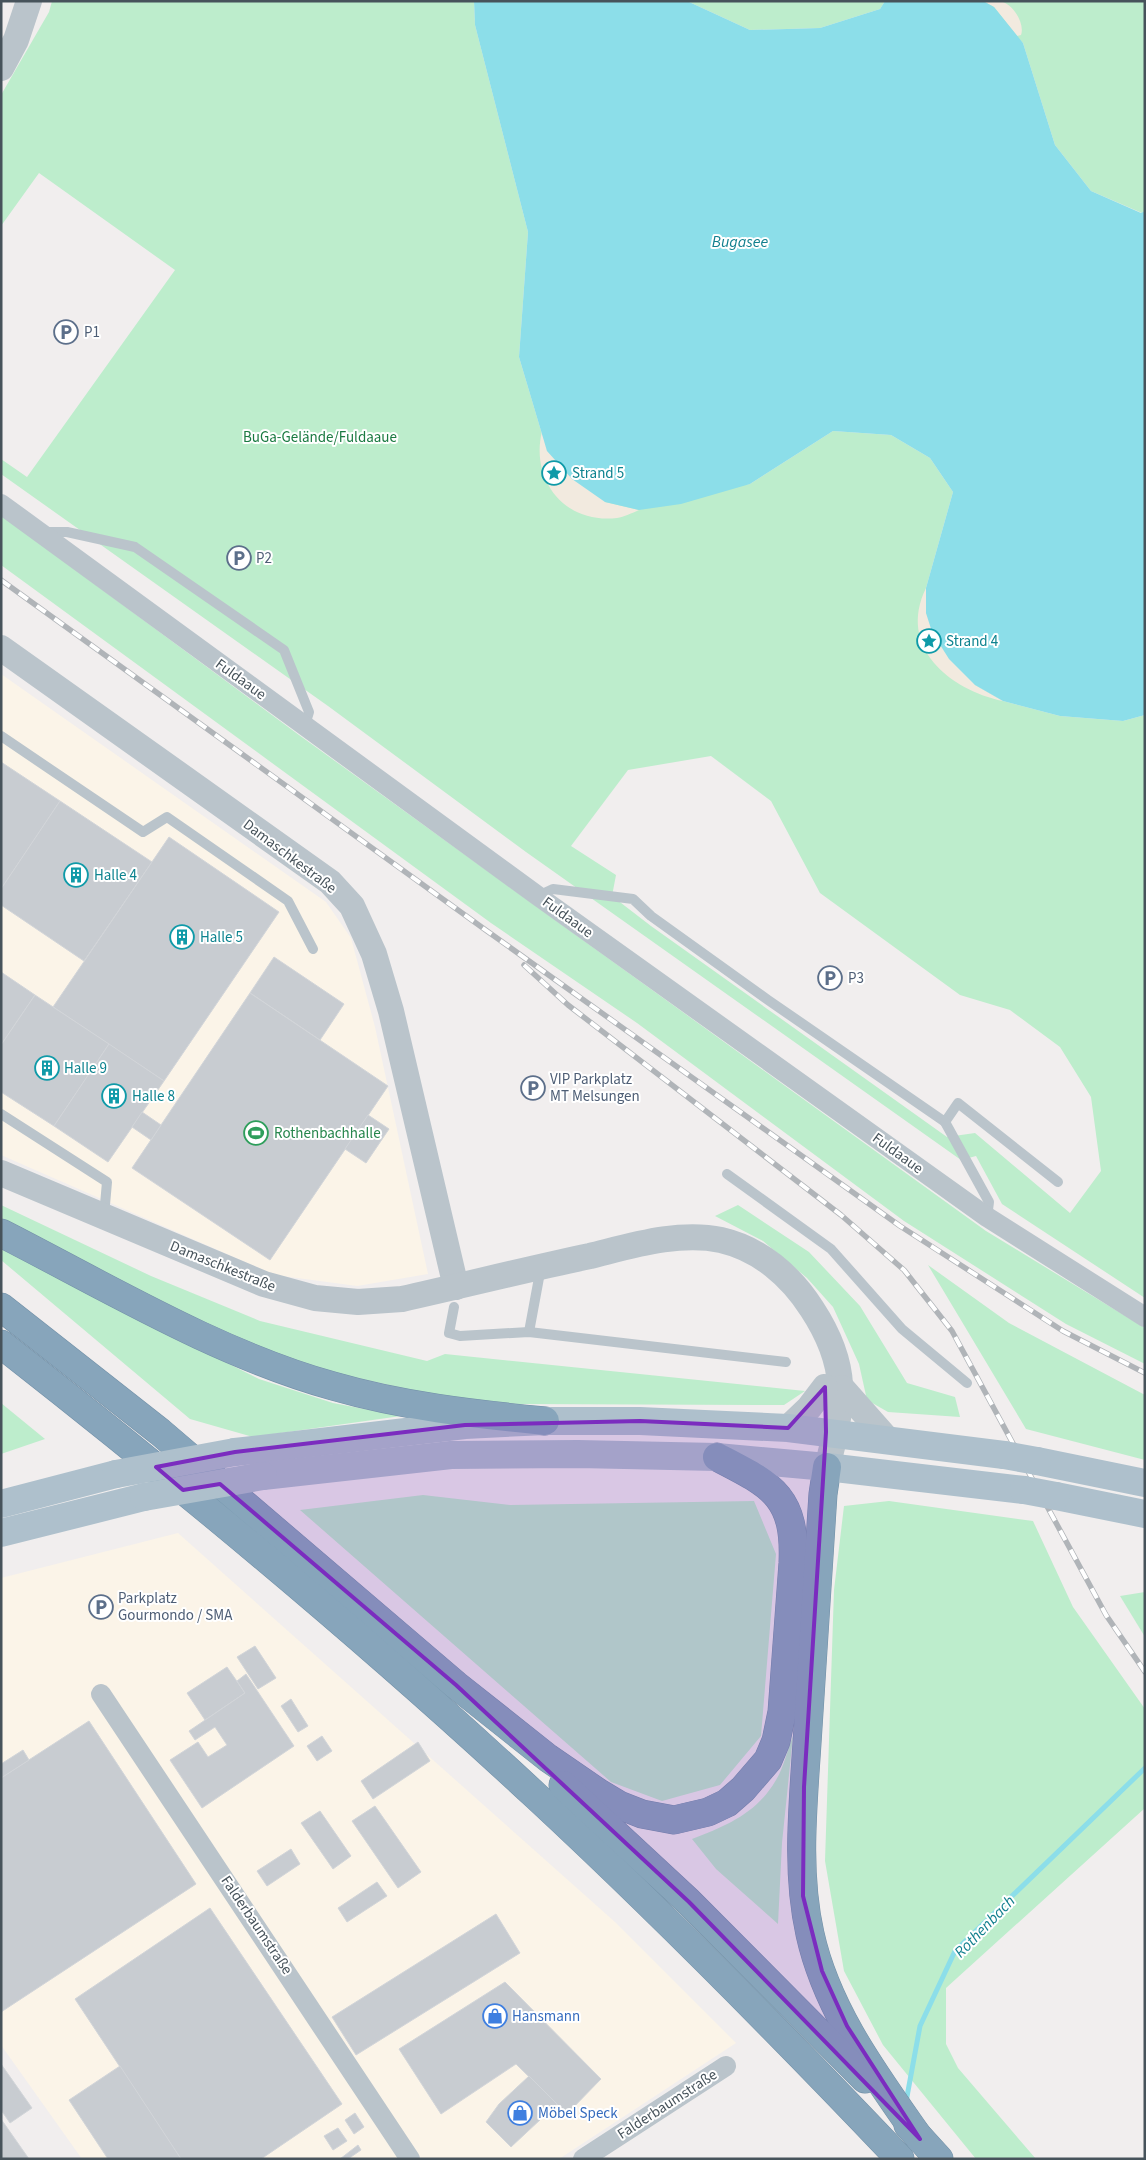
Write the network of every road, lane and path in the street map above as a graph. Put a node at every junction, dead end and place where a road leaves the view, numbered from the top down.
1 (29, 1) edge
2 (1, 68) edge
3 (1, 504) edge
4 (39, 532) junction
5 (3, 652) edge
6 (305, 725) junction
7 (1, 736) edge
8 (538, 896) junction
9 (313, 949) dead end
10 (1, 1114) edge
11 (945, 1122) junction
12 (1, 1173) edge
13 (727, 1174) dead end
14 (1058, 1182) dead end
15 (104, 1217) junction
16 (987, 1217) junction
17 (1, 1233) edge
18 (541, 1266) junction
19 (455, 1297) junction
20 (1, 1307) edge
21 (1145, 1317) edge
22 (529, 1332) junction
23 (1, 1344) edge
24 (786, 1362) dead end
25 (967, 1382) dead end
26 (833, 1387) junction
27 (545, 1421) junction
28 (788, 1428) junction
29 (831, 1433) junction
30 (888, 1440) junction
31 (716, 1457) junction
32 (827, 1467) junction
33 (1145, 1483) edge
34 (1, 1504) edge
35 (1145, 1514) edge
36 (1, 1533) edge
37 (456, 1685) junction
38 (101, 1694) dead end
39 (726, 2066) dead end
40 (906, 2120) junction
41 (892, 2150) edge
42 (410, 2159) edge
43 (583, 2159) edge
44 (939, 2159) edge

1 - 2 street
3 - 4 street, Fuldaaue
4 - 6 street, Fuldaaue
4 - 6 lane
5 - 19 street, Damaschkestraße
6 - 8 street, Fuldaaue
7 - 9 lane
8 - 11 lane
8 - 16 street, Fuldaaue
10 - 15 lane
11 - 14 lane
11 - 16 lane
12 - 15 street, Damaschkestraße
13 - 25 lane
15 - 19 street, Damaschkestraße
16 - 21 street, Fuldaaue
17 - 27 highway
18 - 19 street, Damaschkestraße
18 - 22 lane
18 - 26 street, Damaschkestraße
19 - 22 lane
20 - 37 highway
22 - 24 lane
23 - 41 highway
26 - 28 street
26 - 29 street, Damaschkestraße
26 - 30 street, Damaschkestraße
27 - 28 main road
27 - 34 main road, bridge
28 - 29 main road
29 - 30 main road
29 - 32 street, Damaschkestraße
30 - 33 main road, bridge
31 - 32 main road
31 - 36 main road, bridge
31 - 37 highway
32 - 35 main road, bridge
32 - 40 highway
37 - 40 highway
38 - 42 street, Falderbaumstraße
39 - 43 street, Falderbaumstraße
40 - 44 highway

